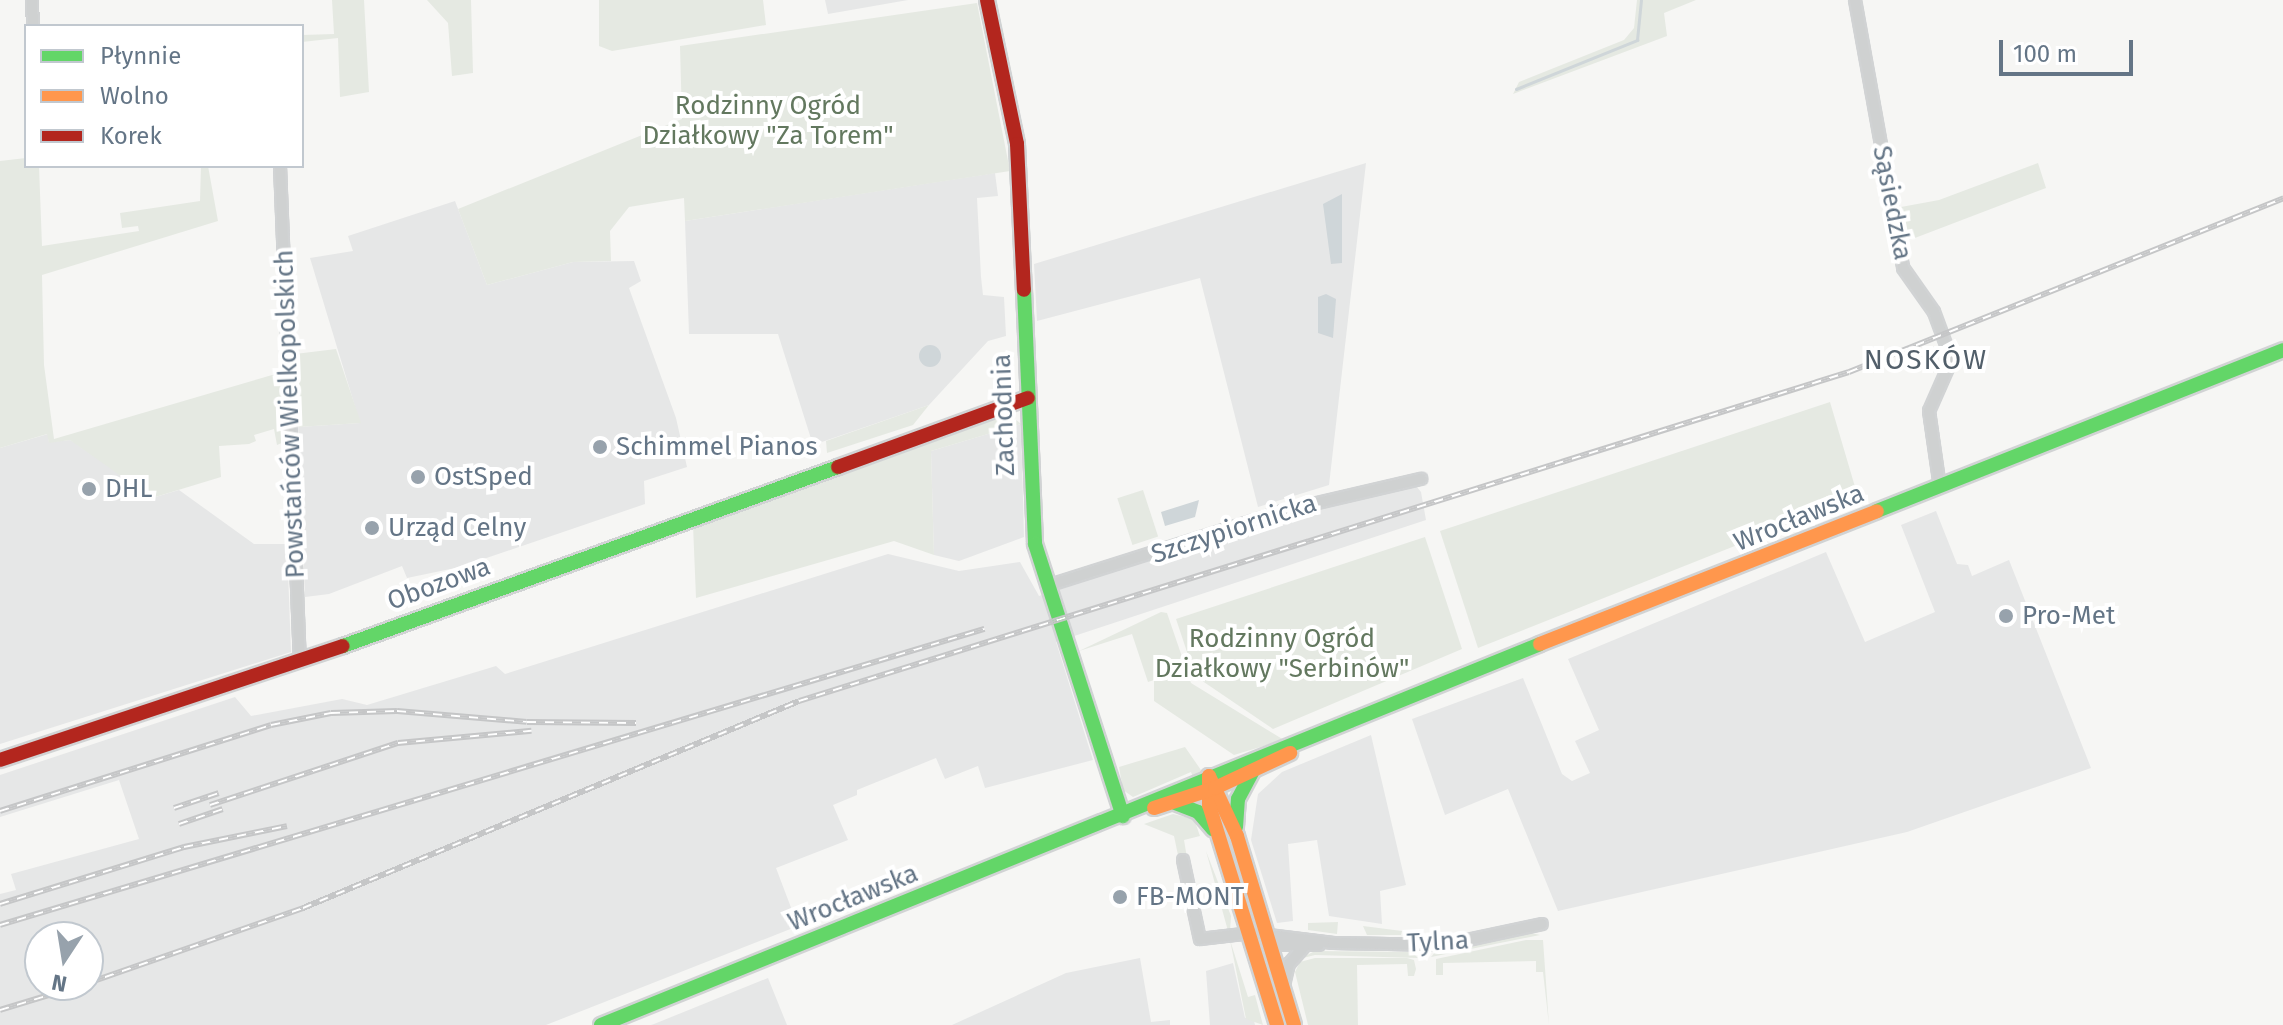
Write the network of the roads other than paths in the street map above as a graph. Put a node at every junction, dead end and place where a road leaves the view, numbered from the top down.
1 (32, 0) edge
2 (987, 0) edge
3 (1855, 0) edge
4 (33, 24) edge
5 (280, 168) edge
6 (2283, 350) edge
7 (1028, 398) junction
8 (1421, 479) dead end
9 (1940, 487) junction
10 (1050, 585) junction
11 (300, 662) junction
12 (1333, 730) junction
13 (0, 760) edge
14 (1252, 773) junction
15 (1210, 785) junction
16 (1175, 803) junction
17 (1123, 816) junction
18 (1216, 833) junction
19 (1237, 836) junction
20 (1183, 860) dead end
21 (1542, 924) dead end
22 (1252, 933) junction
23 (1272, 942) junction
24 (1333, 943) junction
25 (1304, 947) junction
26 (1284, 985) junction
27 (601, 1025) edge
28 (1277, 1025) edge
29 (1294, 1025) edge

1 - 4 street
2 - 7 street, Zachodnia
3 - 9 street, Sąsiedzka
5 - 11 street, Powstańców Wielkopolskich
6 - 9 street, Wrocławska
7 - 10 street, Zachodnia
7 - 11 street, Obozowa
8 - 10 street, Szczypiornicka
9 - 12 street, Wrocławska
10 - 17 street, Zachodnia
11 - 13 street, Obozowa
12 - 14 street, Wrocławska
12 - 15 street, Wrocławska
14 - 15 street, Wrocławska
14 - 19 street
15 - 16 street, Wrocławska
15 - 17 street, Wrocławska
15 - 18 street
15 - 19 street
16 - 17 street, Wrocławska
16 - 18 street
17 - 27 street, Wrocławska
18 - 22 street
19 - 23 street
20 - 22 street, Tylna
21 - 24 street, Tylna
22 - 23 street, Tylna
22 - 28 street
23 - 24 street, Tylna
23 - 25 street, Tylna
23 - 26 street
24 - 25 street, Tylna
25 - 26 street
26 - 29 street

